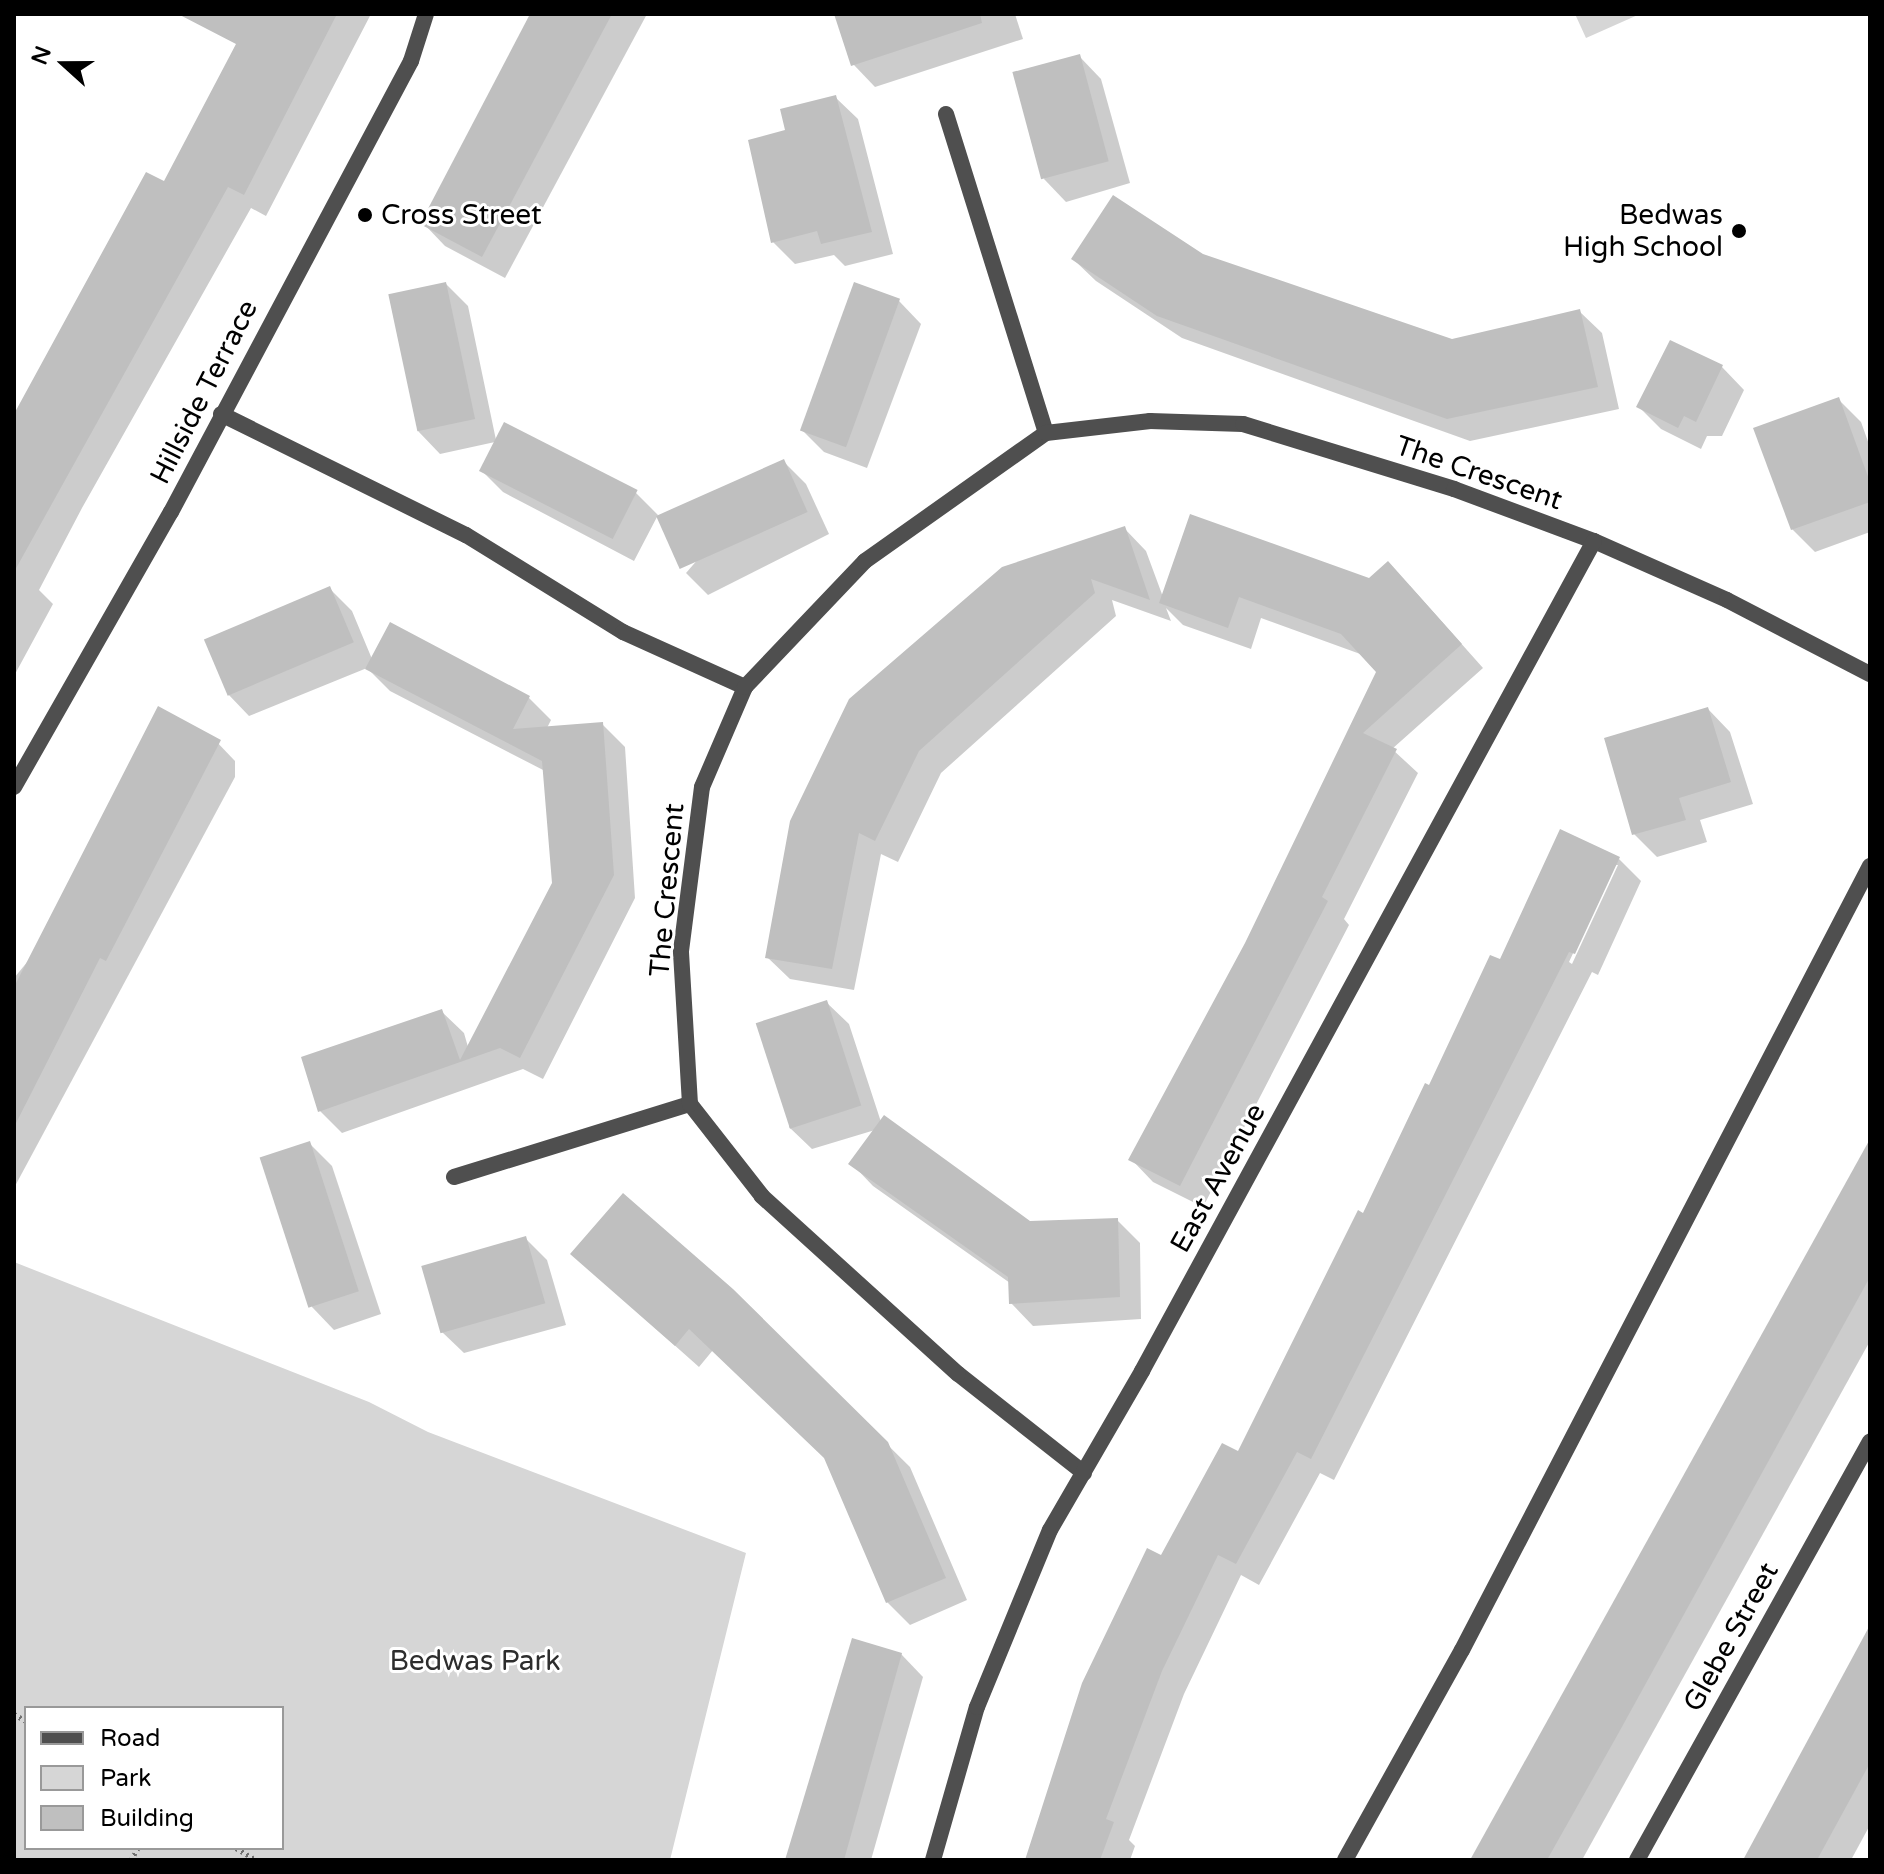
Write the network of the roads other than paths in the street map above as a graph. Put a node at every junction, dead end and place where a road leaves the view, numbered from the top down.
1 (426, 14) edge
2 (946, 114) dead end
3 (221, 414) junction
4 (1046, 433) junction
5 (1594, 541) junction
6 (1870, 674) edge
7 (745, 687) junction
8 (14, 787) edge
9 (1870, 866) edge
10 (690, 1104) junction
11 (454, 1177) dead end
12 (1870, 1441) edge
13 (1084, 1473) junction
14 (933, 1860) edge
15 (1345, 1860) edge
16 (1637, 1860) edge

1 - 3 street, Hillside Terrace
2 - 4 street
3 - 7 street
3 - 8 street, Hillside Terrace
4 - 5 street, The Crescent
4 - 7 street, The Crescent
5 - 6 street, The Crescent
5 - 13 street, East Avenue
7 - 10 street, The Crescent
9 - 15 street
10 - 11 street
10 - 13 street
12 - 16 street, Glebe Street
13 - 14 street, East Avenue

